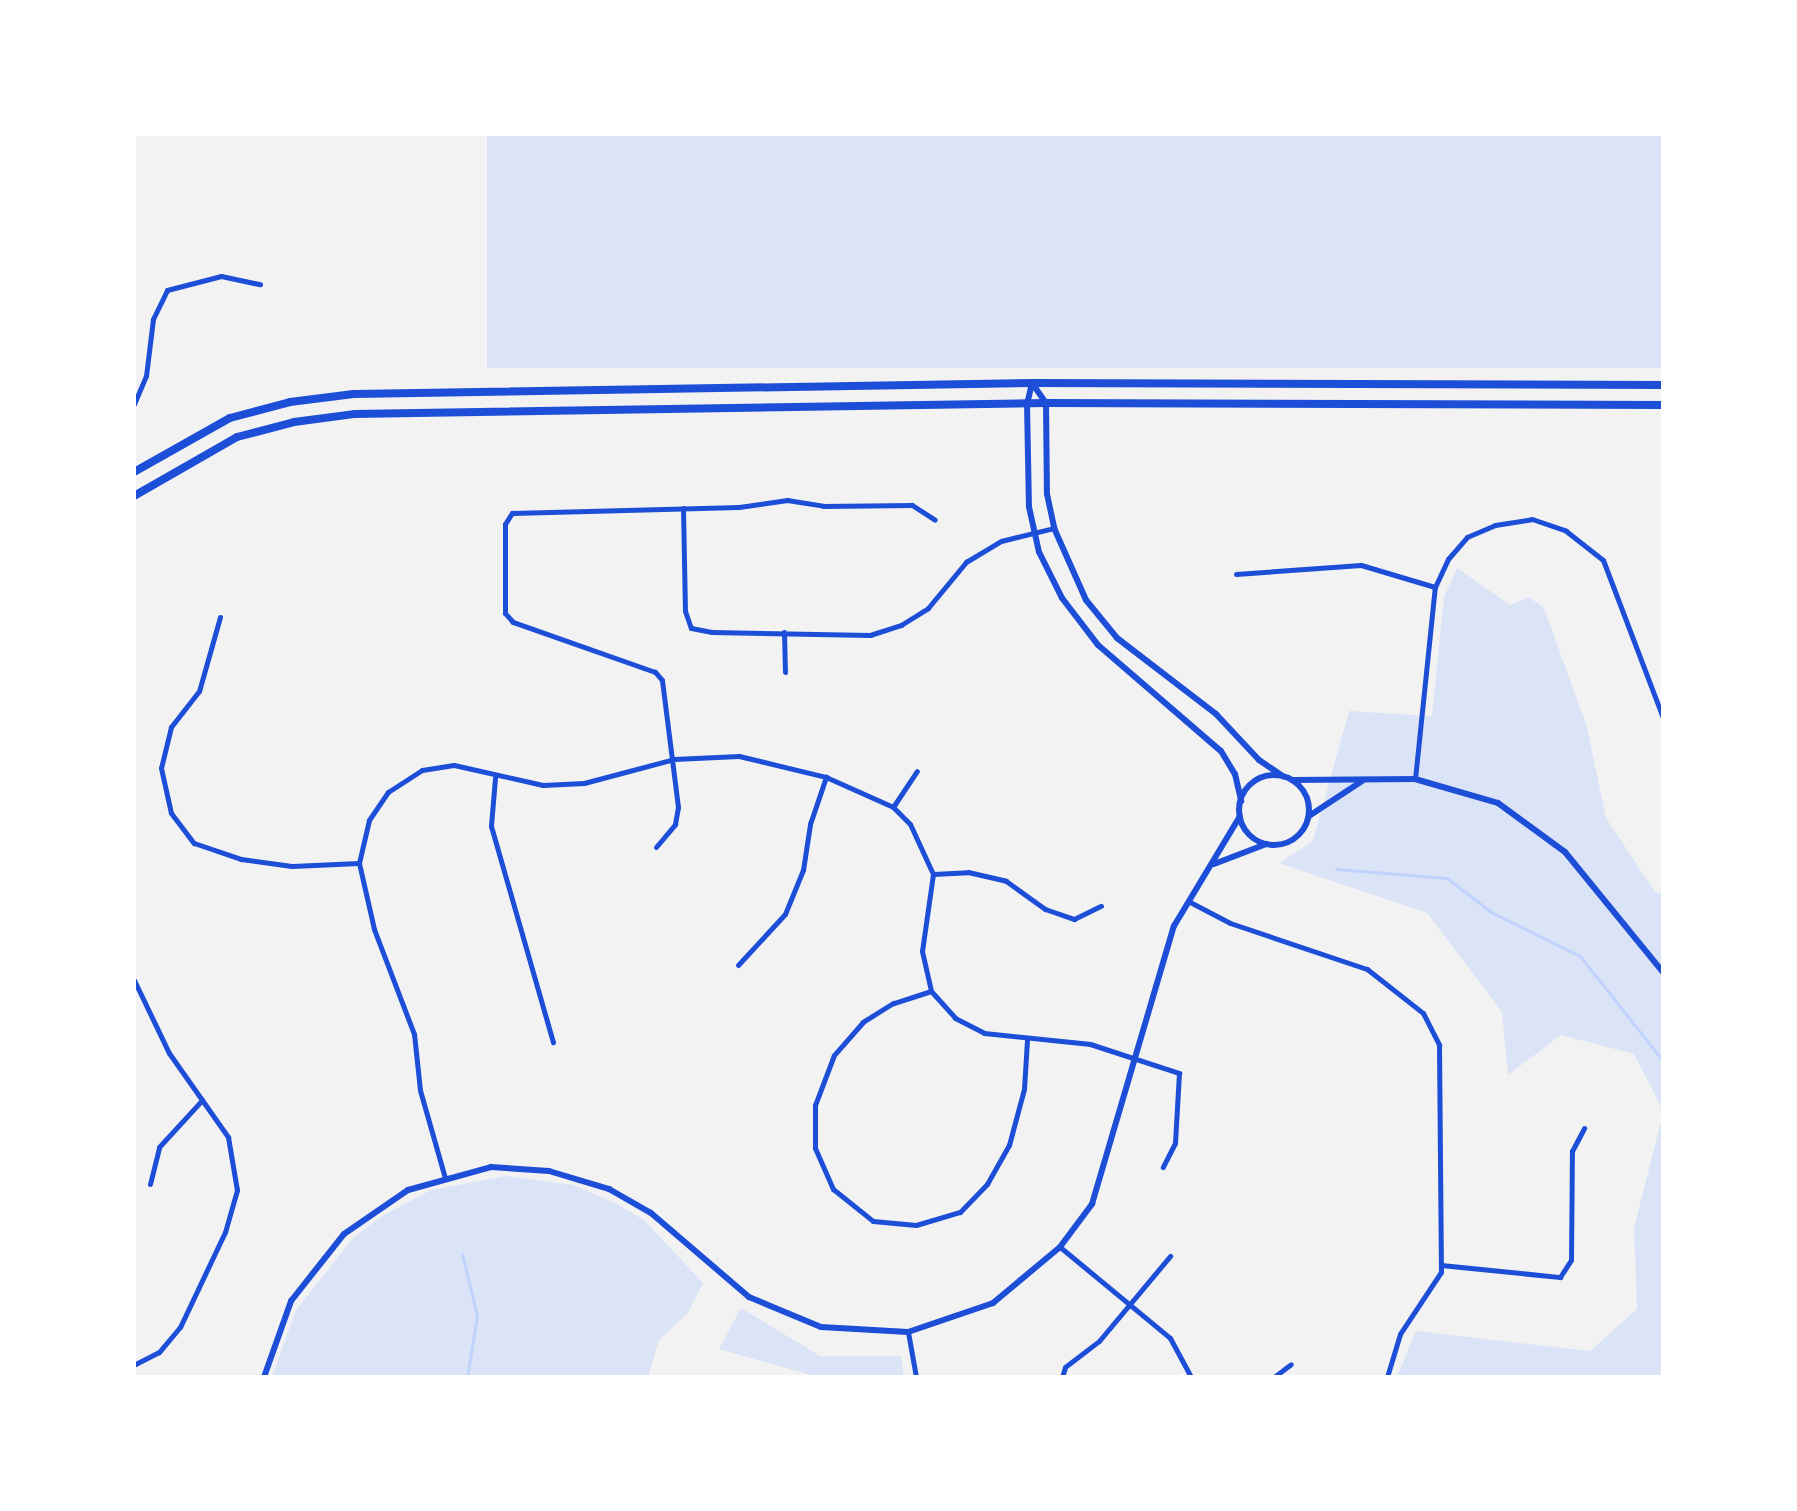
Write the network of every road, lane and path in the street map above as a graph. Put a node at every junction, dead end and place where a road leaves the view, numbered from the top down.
1 (260, 284) dead end
2 (1032, 383) junction
3 (1663, 385) edge
4 (1046, 403) junction
5 (134, 404) edge
6 (1027, 404) junction
7 (1663, 405) edge
8 (134, 472) edge
9 (134, 496) edge
10 (683, 508) junction
11 (935, 520) dead end
12 (1054, 528) junction
13 (1035, 531) junction
14 (1236, 574) dead end
15 (1435, 587) junction
16 (220, 617) dead end
17 (784, 632) junction
18 (785, 672) dead end
19 (1663, 718) edge
20 (674, 759) junction
21 (917, 771) dead end
22 (1283, 776) junction
23 (826, 777) junction
24 (495, 778) junction
25 (1365, 779) junction
26 (1415, 779) junction
27 (1292, 780) junction
28 (1241, 801) junction
29 (893, 807) junction
30 (1240, 816) junction
31 (1309, 816) junction
32 (1266, 844) junction
33 (656, 847) dead end
34 (359, 863) junction
35 (1211, 866) junction
36 (933, 874) junction
37 (1188, 901) junction
38 (1101, 906) dead end
39 (738, 965) dead end
40 (1663, 972) edge
41 (134, 980) edge
42 (931, 991) junction
43 (141, 993) junction
44 (134, 996) edge
45 (1027, 1040) junction
46 (553, 1042) dead end
47 (1135, 1059) junction
48 (202, 1100) junction
49 (1584, 1128) dead end
50 (1163, 1167) dead end
51 (445, 1178) junction
52 (150, 1184) dead end
53 (1060, 1247) junction
54 (1170, 1256) dead end
55 (1441, 1265) junction
56 (1132, 1304) junction
57 (908, 1332) junction
58 (1291, 1364) dead end
59 (134, 1365) edge
60 (264, 1377) edge
61 (916, 1377) edge
62 (1062, 1377) edge
63 (1191, 1377) edge
64 (1274, 1377) edge
65 (1387, 1377) edge

1 - 5 street
2 - 3 highway
2 - 4 street
2 - 6 street
2 - 8 highway
4 - 6 highway
4 - 7 highway
4 - 12 street
6 - 9 highway
6 - 13 street
10 - 11 street
10 - 17 street
10 - 20 street
12 - 13 street
12 - 22 street
13 - 17 street
13 - 28 street
14 - 15 street
15 - 19 street
15 - 26 street
16 - 34 street
17 - 18 street
20 - 23 street
20 - 24 street
20 - 33 street
21 - 29 street
22 - 27 street
22 - 28 street
23 - 29 street
23 - 39 street
24 - 34 street
24 - 46 street
25 - 26 street
25 - 27 street
25 - 31 street
26 - 40 street
27 - 31 street
28 - 30 street
29 - 36 street
30 - 32 street
30 - 35 street
31 - 32 street
32 - 35 street
34 - 51 street
35 - 37 street
36 - 38 street
36 - 42 street
37 - 47 street
37 - 55 street
41 - 43 street
42 - 45 street
42 - 45 street
43 - 44 street
43 - 48 street
45 - 47 street
47 - 50 street
47 - 53 street
48 - 52 street
48 - 59 street
49 - 55 street
51 - 57 street
51 - 60 street
53 - 56 street
53 - 57 street
54 - 56 street
55 - 65 street
56 - 62 street
56 - 63 street
57 - 61 street
58 - 64 street

